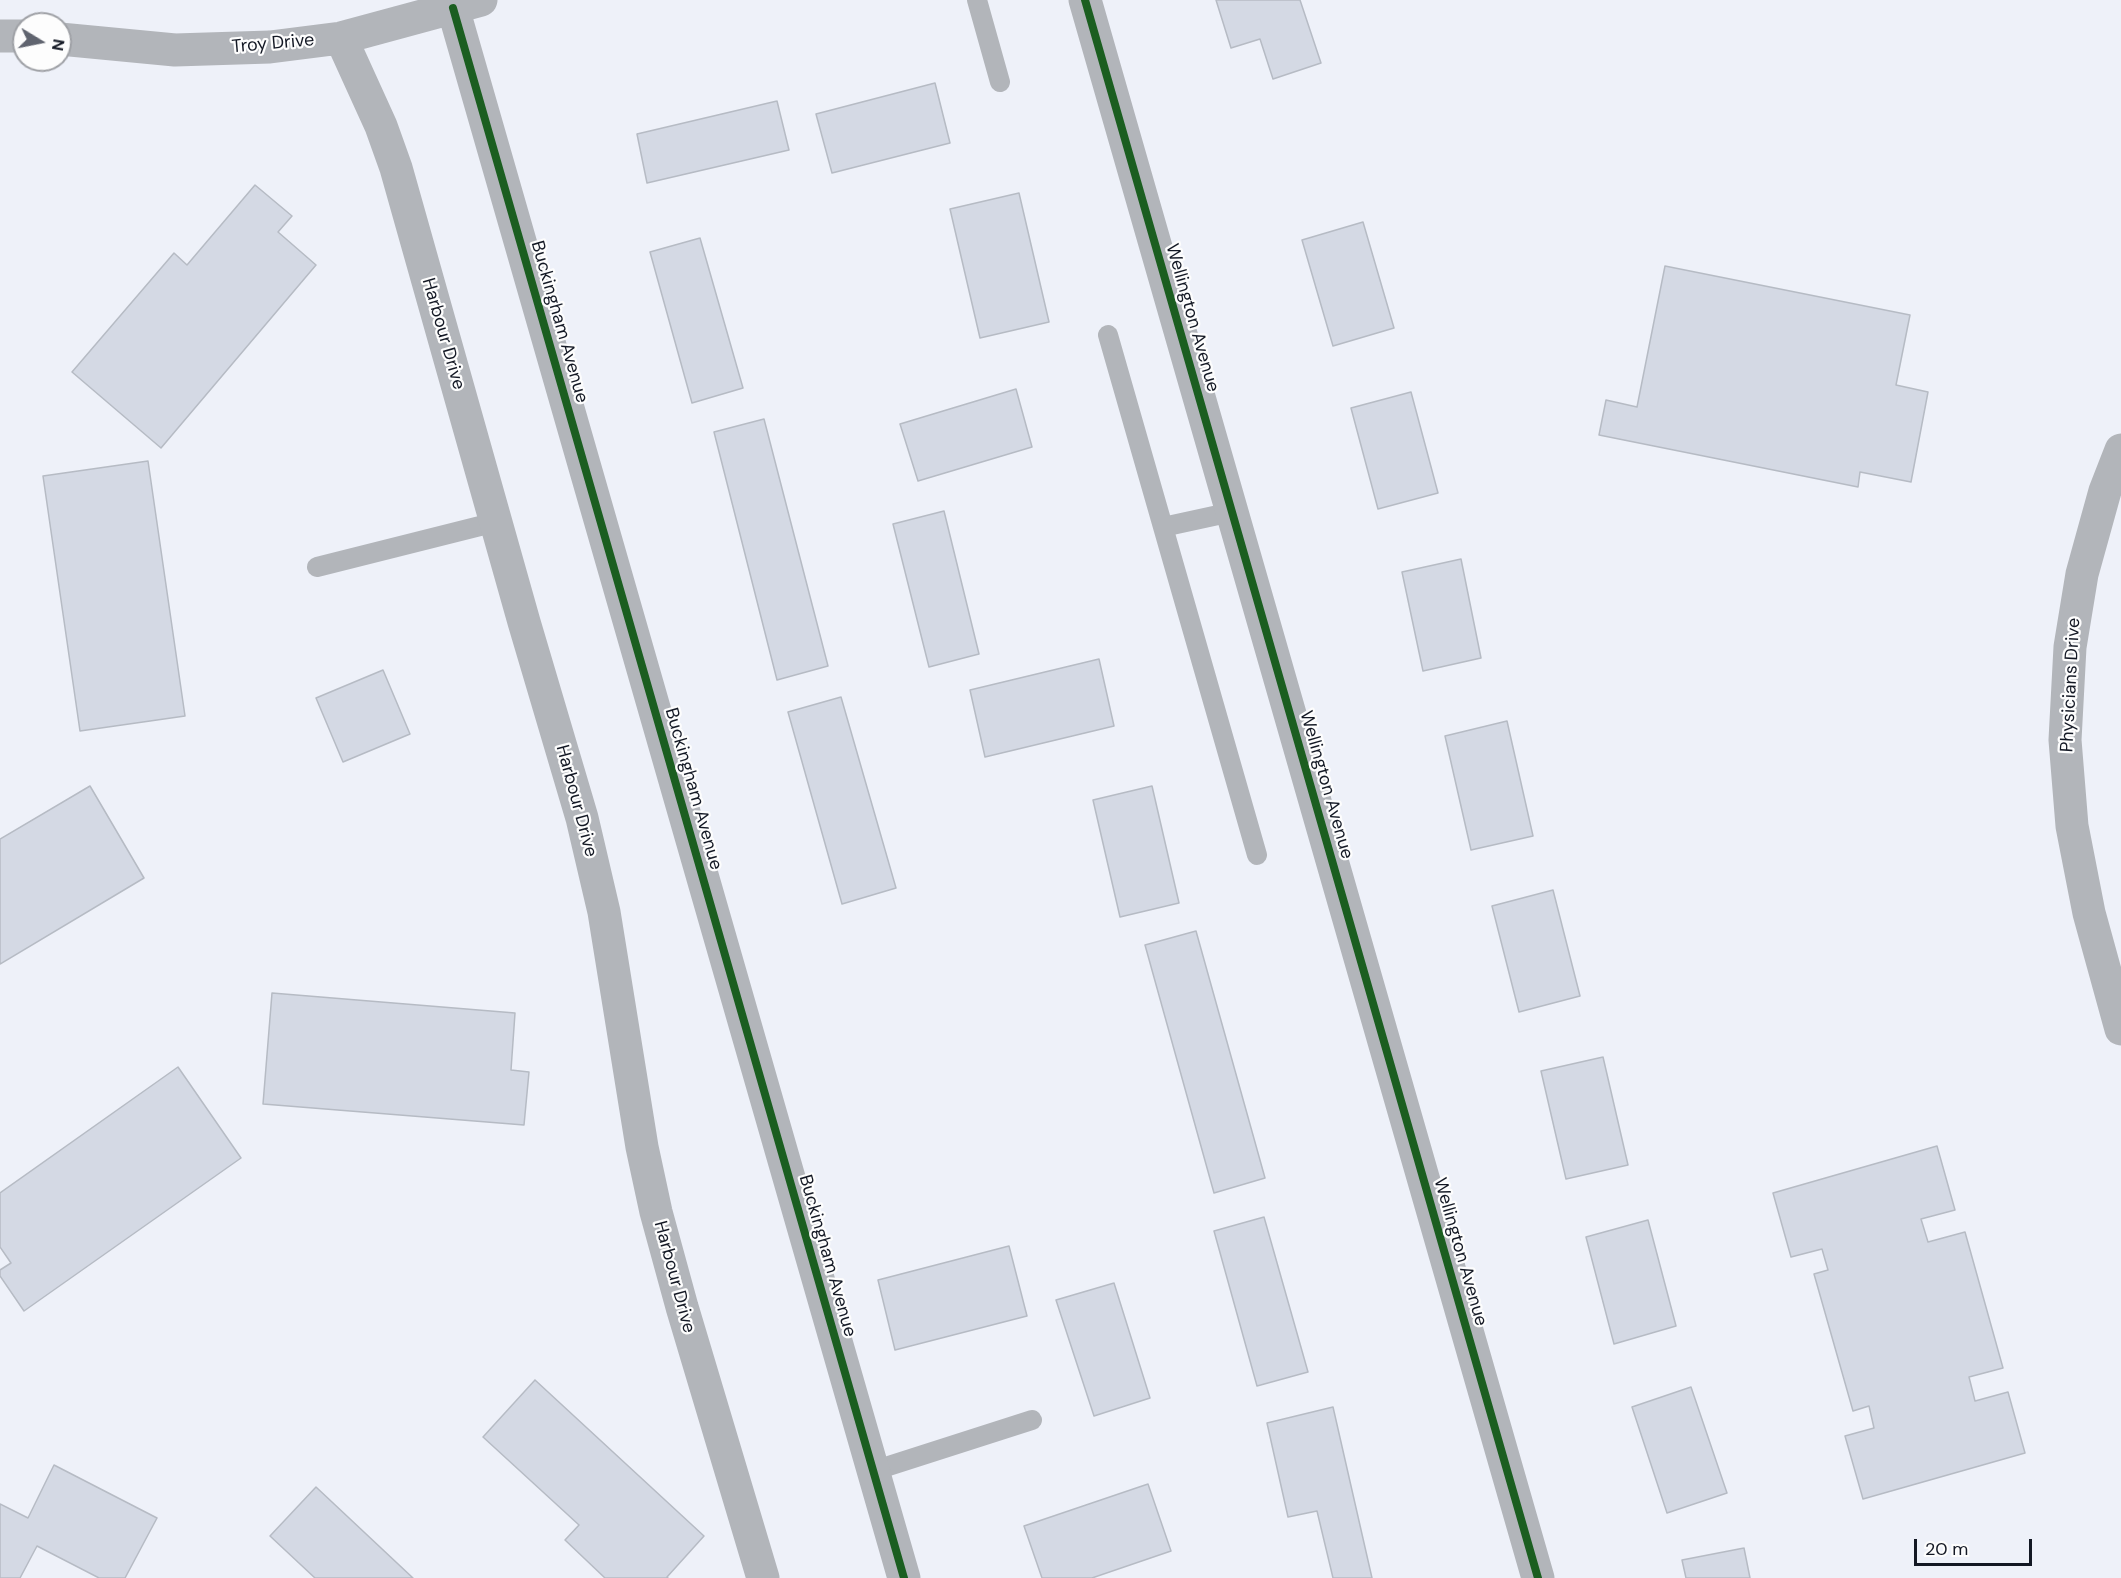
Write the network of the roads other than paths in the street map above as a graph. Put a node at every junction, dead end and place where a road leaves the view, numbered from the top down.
1 (977, 0) edge
2 (1085, 0) edge
3 (467, 4) edge
4 (341, 38) junction
5 (72, 40) edge
6 (1000, 82) dead end
7 (1108, 335) dead end
8 (2121, 450) edge
9 (1232, 512) junction
10 (496, 522) junction
11 (1163, 527) junction
12 (317, 567) dead end
13 (1257, 855) dead end
14 (2121, 1029) edge
15 (1032, 1420) dead end
16 (873, 1471) junction
17 (763, 1578) edge
18 (904, 1578) edge
19 (1538, 1578) edge

1 - 6 lane
2 - 9 street, Wellington Avenue
3 - 4 street, Troy Drive
3 - 16 street, Buckingham Avenue
4 - 5 street, Troy Drive
4 - 10 street, Harbour Drive
7 - 11 lane
8 - 14 street, Physicians Drive
9 - 11 lane
9 - 19 street, Wellington Avenue
10 - 12 lane
10 - 17 street, Harbour Drive
11 - 13 lane
15 - 16 lane
16 - 18 street, Buckingham Avenue

